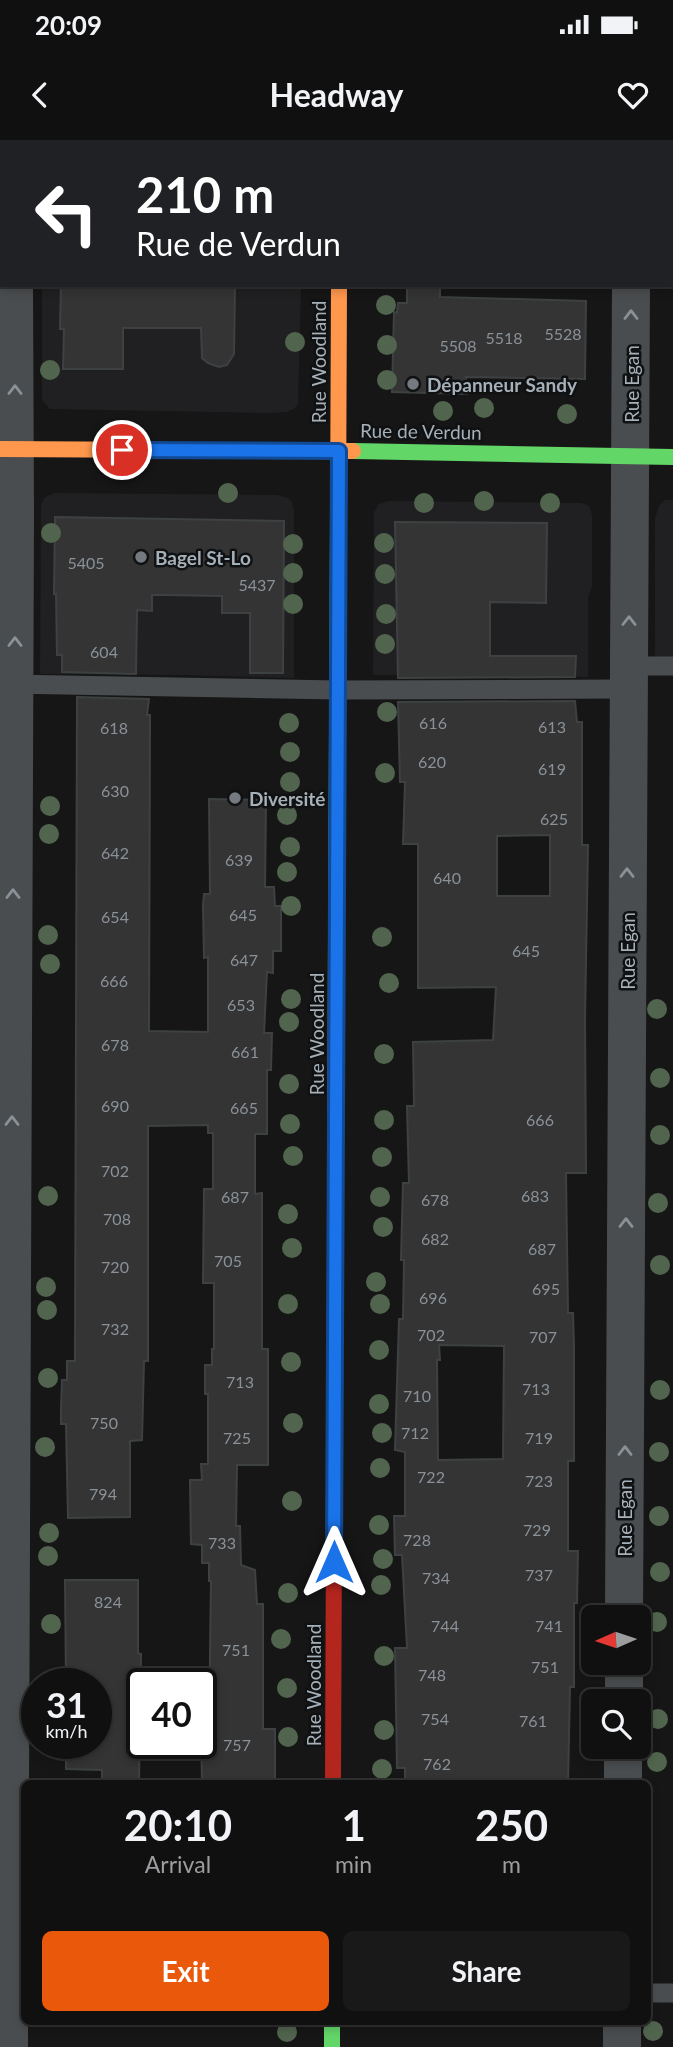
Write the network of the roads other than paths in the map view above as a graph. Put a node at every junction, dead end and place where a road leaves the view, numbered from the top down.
1 (14, 287) edge
2 (340, 287) edge
3 (631, 287) edge
4 (8, 449) edge
5 (339, 451) junction
6 (630, 456) junction
7 (673, 457) edge
8 (673, 666) edge
9 (629, 677) junction
10 (7, 684) edge
11 (338, 690) junction
12 (624, 1605) edge
13 (623, 1759) edge
14 (333, 1780) edge
15 (623, 1780) edge
16 (11, 1993) edge
17 (651, 1993) edge
18 (673, 1993) edge
19 (332, 2025) edge
20 (622, 2025) edge
21 (9, 2047) edge
22 (332, 2047) edge
23 (622, 2047) edge

4 -> 1 street
2 - 5 street, Rue Woodland
6 -> 3 street, Rue Egan
4 - 5 street, Rue de Verdun
10 -> 4 street
5 - 6 street, Rue de Verdun
5 - 11 street, Rue Woodland
6 - 7 street, Rue de Verdun
9 -> 6 street, Rue Egan
8 - 9 lane
9 - 11 lane
12 -> 9 street, Rue Egan
10 - 11 lane
16 -> 10 street
11 - 14 street, Rue Woodland
13 - 15 street
16 - 21 street
17 - 18 lane
19 - 22 street
20 - 23 street

